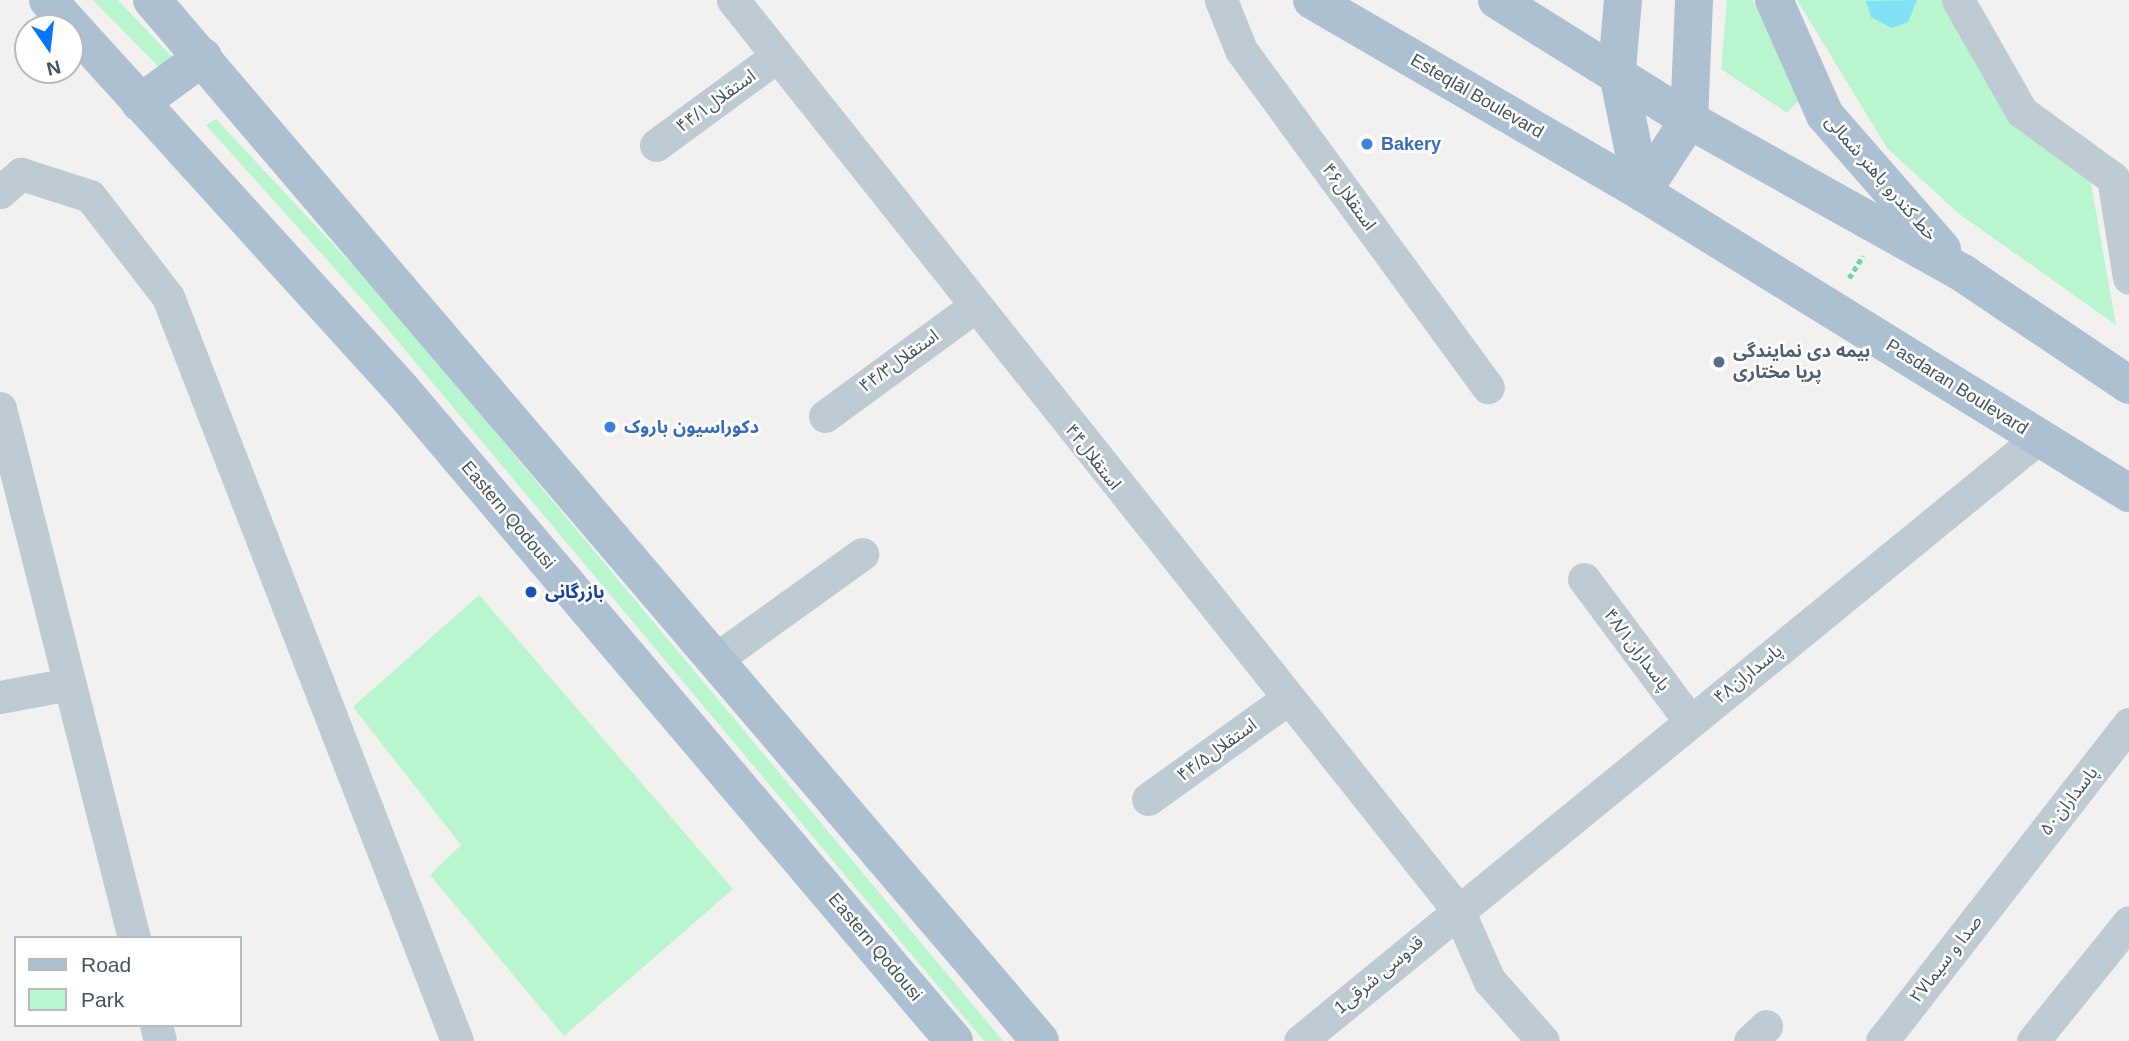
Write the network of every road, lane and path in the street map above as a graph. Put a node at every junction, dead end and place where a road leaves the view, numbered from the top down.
1 (48, 0) edge
2 (152, 0) edge
3 (733, 0) edge
4 (1222, 0) edge
5 (1312, 0) edge
6 (1497, 0) edge
7 (1623, 0) edge
8 (1694, 0) edge
9 (1774, 0) edge
10 (1958, 0) edge
11 (777, 56) junction
12 (203, 57) junction
13 (1617, 69) junction
14 (140, 103) junction
15 (1689, 120) junction
16 (656, 145) dead end
17 (2121, 178) edge
18 (0, 192) edge
19 (1643, 192) junction
20 (1964, 274) junction
21 (2129, 278) edge
22 (974, 307) junction
23 (2129, 385) edge
24 (1488, 387) dead end
25 (0, 408) edge
26 (825, 416) dead end
27 (2038, 438) junction
28 (2129, 493) edge
29 (862, 554) dead end
30 (1584, 579) dead end
31 (716, 660) junction
32 (70, 684) junction
33 (0, 696) edge
34 (1286, 700) junction
35 (1690, 721) junction
36 (2129, 724) edge
37 (1148, 799) dead end
38 (2010, 877) joint
39 (1458, 910) junction
40 (2124, 927) edge
41 (133, 936) edge
42 (457, 1041) edge
43 (954, 1041) edge
44 (1040, 1041) edge
45 (1300, 1041) edge
46 (1543, 1041) edge
47 (1882, 1041) edge
48 (2033, 1041) edge

1 - 14 main road, Eastern Qodousi
2 - 12 main road
3 - 11 street, استقلال۴۴
4 - 24 street, استقلال۴۶
5 - 19 main road, Esteqlāl Boulevard
6 - 13 main road
7 - 13 main road
8 - 15 main road
9 - 20 main road, خط کندرو باهنر شمالی
10 - 17 street
11 - 16 street, استقلال۴۴/۱
11 - 22 street, استقلال۴۴
12 - 14 main road
12 - 31 main road
13 - 15 main road
13 - 19 main road
14 - 43 main road, Eastern Qodousi
15 - 19 main road
15 - 20 main road
17 - 21 street
18 - 42 street
19 - 27 main road, Pasdaran Boulevard
20 - 23 main road
22 - 26 street, استقلال۴۴/۳
22 - 34 street, استقلال۴۴
25 - 32 street
27 - 28 main road, Pasdaran Boulevard
27 - 35 street, پاسداران۴۸
29 - 31 street
30 - 35 street, پاسداران۴۸/۱
31 - 44 main road
32 - 33 street
32 - 41 street
34 - 37 street, استقلال۴۴/۵
34 - 39 street, استقلال۴۴
35 - 39 street, پاسداران۴۸
36 - 38 street, پاسداران۵۰
38 - 47 street, صدا و سیما۲۷
39 - 45 street, 1قدوسی شرقی
39 - 46 street, استقلال۴۴
40 - 48 street

